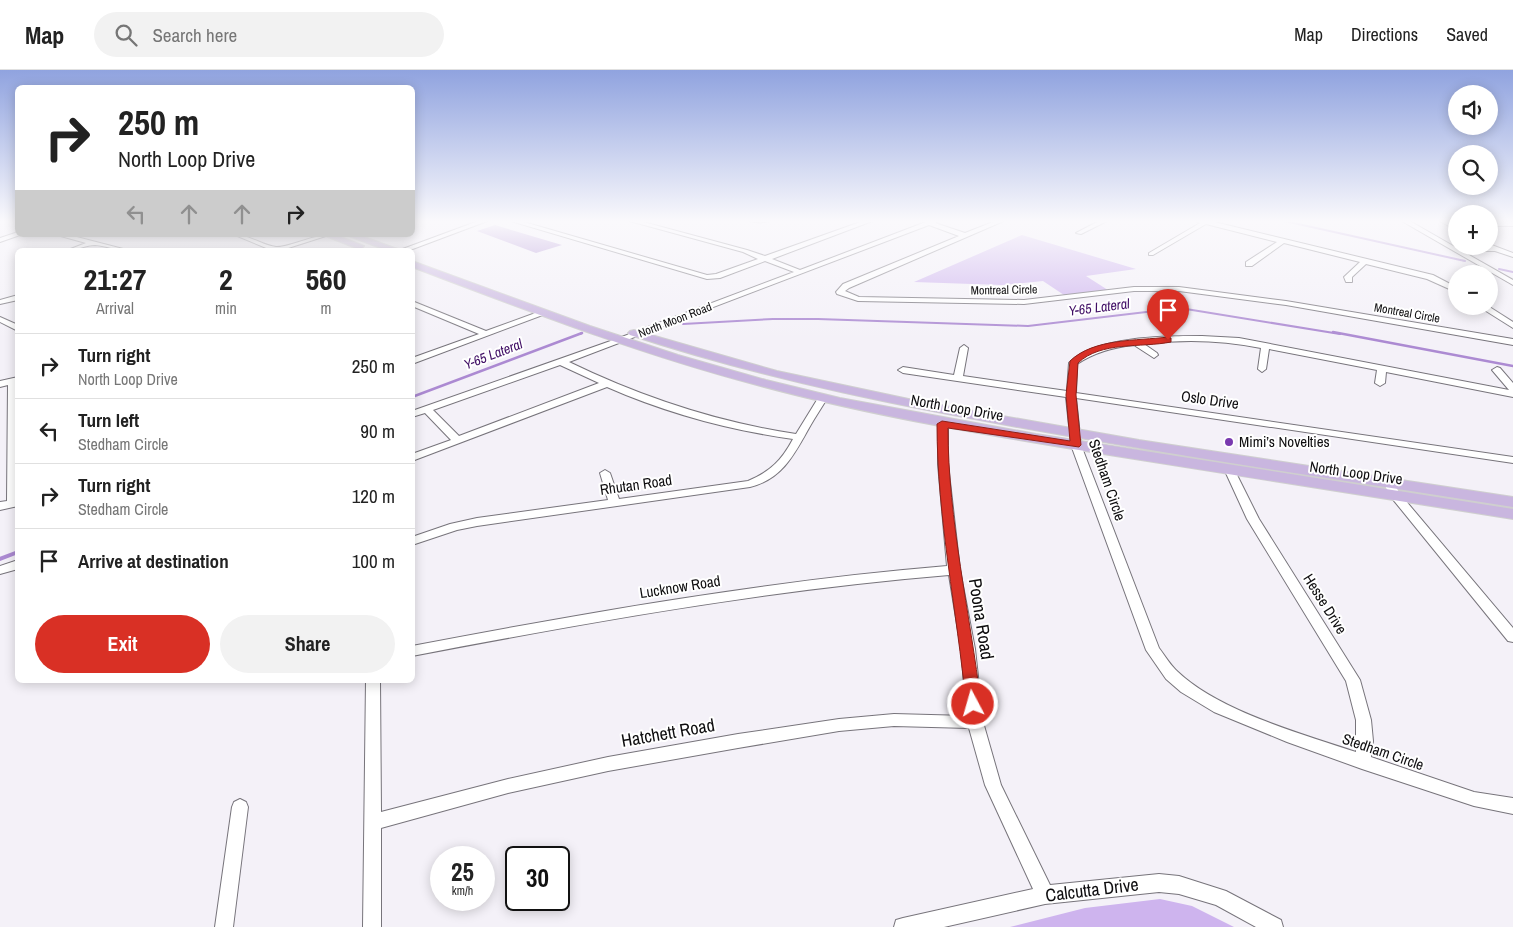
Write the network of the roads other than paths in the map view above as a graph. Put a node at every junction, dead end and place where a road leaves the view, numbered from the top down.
1 (423, 260) edge
2 (649, 260) edge
3 (761, 260) edge
4 (772, 260) edge
5 (832, 260) edge
6 (908, 260) edge
7 (1255, 260) edge
8 (1362, 260) edge
9 (1472, 260) edge
10 (1366, 261) junction
11 (1249, 264) dead end
12 (415, 265) edge
13 (800, 272) junction
14 (1349, 280) dead end
15 (1513, 283) edge
16 (1448, 286) edge
17 (15, 298) edge
18 (0, 302) edge
19 (415, 304) edge
20 (544, 313) junction
21 (1498, 316) joint
22 (1513, 317) edge
23 (0, 319) edge
24 (15, 326) edge
25 (1513, 326) edge
26 (486, 334) junction
27 (636, 334) junction
28 (622, 340) junction
29 (1513, 342) edge
30 (1137, 343) junction
31 (1264, 346) junction
32 (964, 348) dead end
33 (1154, 355) dead end
34 (415, 360) edge
35 (562, 362) junction
36 (1262, 369) dead end
37 (1382, 369) junction
38 (903, 370) dead end
39 (1497, 370) dead end
40 (958, 378) junction
41 (15, 380) edge
42 (608, 383) junction
43 (1380, 383) dead end
44 (0, 384) edge
45 (1513, 389) edge
46 (1513, 394) edge
47 (1071, 395) junction
48 (823, 398) junction
49 (427, 409) junction
50 (415, 413) edge
51 (942, 424) junction
52 (799, 438) junction
53 (1075, 439) junction
54 (458, 441) junction
55 (415, 457) edge
56 (1513, 460) edge
57 (1230, 471) junction
58 (605, 473) dead end
59 (1388, 482) junction
60 (1395, 495) junction
61 (15, 502) edge
62 (615, 502) junction
63 (1513, 502) edge
64 (0, 506) edge
65 (1513, 514) edge
66 (415, 541) edge
67 (15, 565) edge
68 (0, 570) edge
69 (954, 570) junction
70 (1513, 637) edge
71 (415, 650) edge
72 (373, 683) edge
73 (975, 722) junction
74 (1362, 762) junction
75 (1513, 806) edge
76 (240, 807) dead end
77 (373, 822) junction
78 (1045, 895) junction
79 (224, 927) edge
80 (372, 927) edge
81 (904, 927) edge
82 (1274, 927) edge

1 - 27 main road, North Loop Drive
2 - 3 street
4 - 13 street
5 - 13 street, North Moon Road
6 - 29 street, Montreal Circle
7 - 11 street
8 - 10 street
9 - 15 street
10 - 14 street
10 - 16 street
12 - 20 main road, North Loop Drive
13 - 27 street, North Moon Road
17 - 18 street
19 - 26 street
20 - 26 street
20 - 28 main road, North Loop Drive
21 - 22 street
21 - 25 street
23 - 24 street
26 - 34 street
27 - 28 street, North Moon Road
27 - 53 main road, North Loop Drive
28 - 35 street, North Moon Road
28 - 48 main road, North Loop Drive
30 - 31 street, Stedham Circle
30 - 33 street
30 - 47 street, Stedham Circle
31 - 36 street
31 - 37 street, Stedham Circle
32 - 40 street
35 - 42 street
35 - 49 street, North Moon Road
37 - 43 street
37 - 46 street, Stedham Circle
38 - 40 street, Oslo Drive
39 - 45 street
40 - 47 street, Oslo Drive
41 - 44 street
41 - 61 street
42 - 52 street
42 - 54 street
47 - 53 street, Stedham Circle
47 - 56 street, Oslo Drive
48 - 51 main road, North Loop Drive
48 - 52 street, Rhutan Road
49 - 50 street, North Moon Road
49 - 54 street
51 - 53 main road, North Loop Drive
51 - 69 street, Poona Road
52 - 62 street, Rhutan Road
53 - 57 main road, North Loop Drive
53 - 59 main road, North Loop Drive
53 - 74 street, Stedham Circle
54 - 55 street
57 - 60 main road, North Loop Drive
57 - 74 street, Hesse Drive
58 - 62 street
59 - 60 street
59 - 63 main road, North Loop Drive
60 - 65 main road, North Loop Drive
60 - 70 street
61 - 64 street
62 - 66 street, Rhutan Road
67 - 68 street
69 - 71 street, Lucknow Road
69 - 73 street, Poona Road
72 - 77 street
73 - 77 street, Hatchett Road
73 - 78 street, Poona Road
74 - 75 street, Stedham Circle
76 - 79 street
77 - 80 street
78 - 81 street, Calcutta Drive
78 - 82 street, Calcutta Drive

